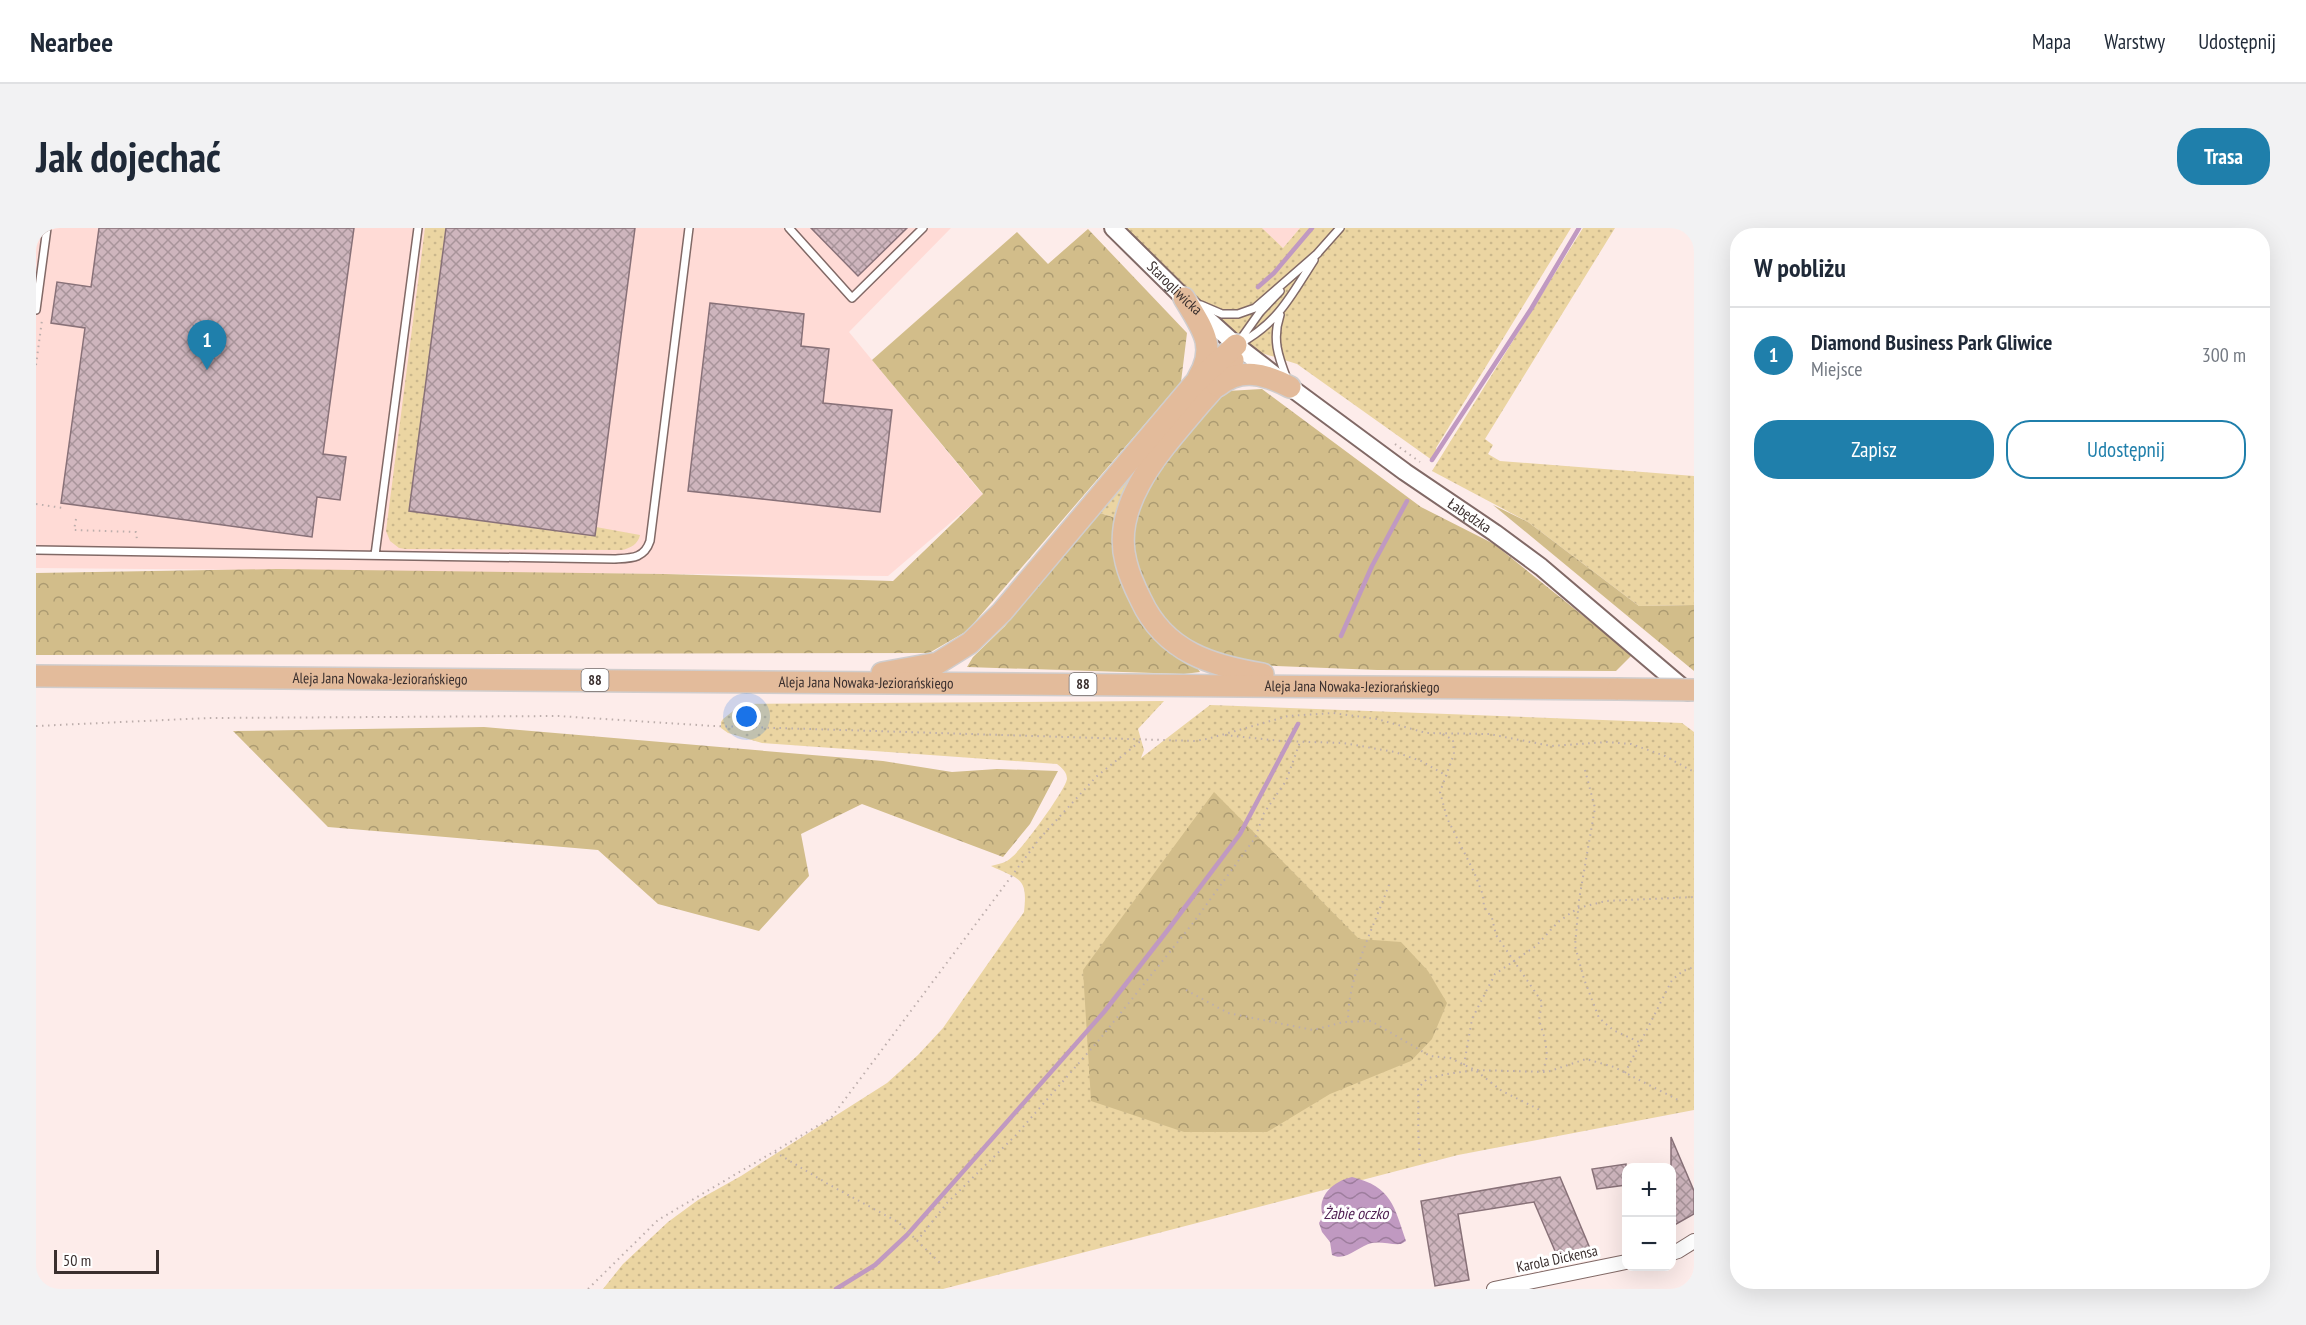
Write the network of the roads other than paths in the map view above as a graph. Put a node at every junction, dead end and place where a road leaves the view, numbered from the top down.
1 (47, 228) edge
2 (418, 228) edge
3 (689, 228) edge
4 (789, 228) edge
5 (923, 228) edge
6 (1113, 228) edge
7 (1340, 228) edge
8 (1318, 253) junction
9 (1184, 298) junction
10 (36, 310) edge
11 (1280, 313) junction
12 (1236, 345) junction
13 (1290, 387) junction
14 (1201, 389) junction
15 (36, 550) edge
16 (375, 555) junction
17 (36, 676) edge
18 (832, 682) junction
19 (1334, 685) junction
20 (1694, 690) edge
21 (1694, 698) edge
22 (1694, 1241) edge
23 (1676, 1252) edge
24 (1622, 1263) edge
25 (1494, 1289) edge

1 - 10 lane
2 - 16 lane
3 - 16 lane
4 - 5 lane
6 - 9 street, Starogliwicka
7 - 8 lane
8 - 9 lane
8 - 11 lane
8 - 12 lane
9 - 12 street, Starogliwicka
9 - 14 main road
11 - 12 lane
11 - 13 lane
12 - 13 street, Łabędzka
12 - 14 main road
13 - 14 main road
13 - 21 street, Łabędzka
14 - 18 main road
14 - 19 main road
15 - 16 lane
17 - 18 main road, Aleja Jana Nowaka-Jeziorańskiego / 88
18 - 19 main road, Aleja Jana Nowaka-Jeziorańskiego / 88
19 - 20 main road, Aleja Jana Nowaka-Jeziorańskiego / 88, bridge
22 - 23 street
24 - 25 street, Karola Dickensa

